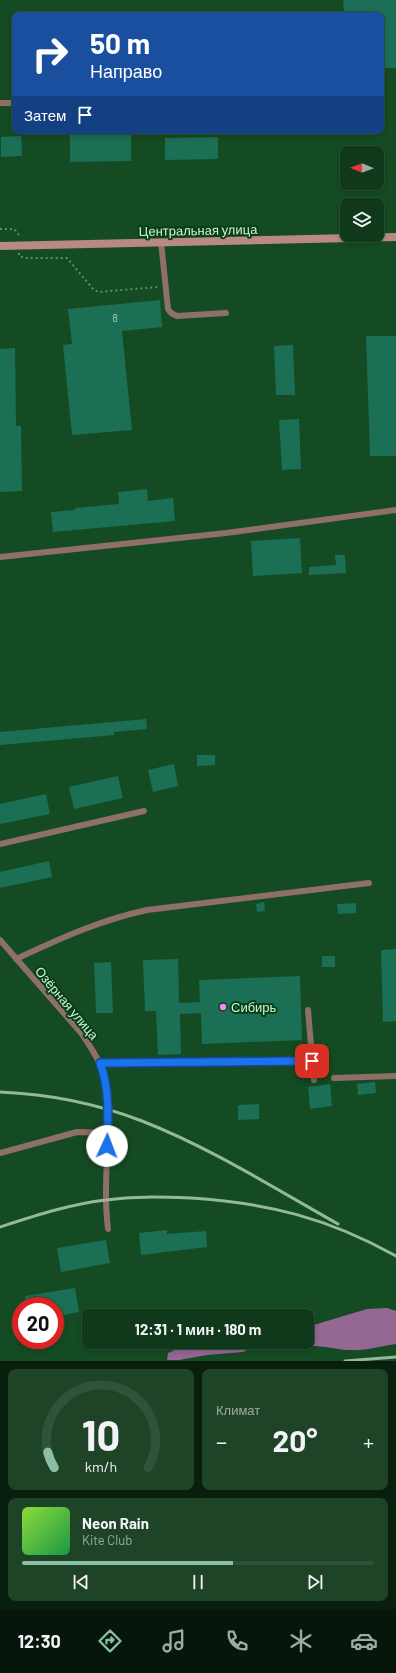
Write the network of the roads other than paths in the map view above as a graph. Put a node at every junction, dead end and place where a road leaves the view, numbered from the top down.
1 (12, 102) edge
2 (0, 103) edge
3 (396, 237) edge
4 (161, 242) junction
5 (0, 246) edge
6 (226, 313) dead end
7 (396, 510) edge
8 (0, 557) edge
9 (144, 811) dead end
10 (0, 844) edge
11 (369, 882) dead end
12 (0, 940) edge
13 (16, 959) junction
14 (308, 1010) dead end
15 (312, 1061) junction
16 (100, 1063) junction
17 (396, 1076) edge
18 (334, 1078) dead end
19 (314, 1080) dead end
20 (108, 1133) junction
21 (0, 1153) edge
22 (108, 1229) dead end

1 - 2 lane
3 - 4 street, Центральная улица
4 - 5 street, Центральная улица
4 - 6 lane
7 - 8 lane
9 - 10 lane
11 - 13 lane
12 - 13 lane, Озёрная улица
13 - 16 lane, Озёрная улица
14 - 15 lane
15 - 16 lane
15 - 19 lane
16 - 20 lane, Озёрная улица
17 - 18 lane
20 - 21 lane
20 - 22 lane, Озёрная улица

